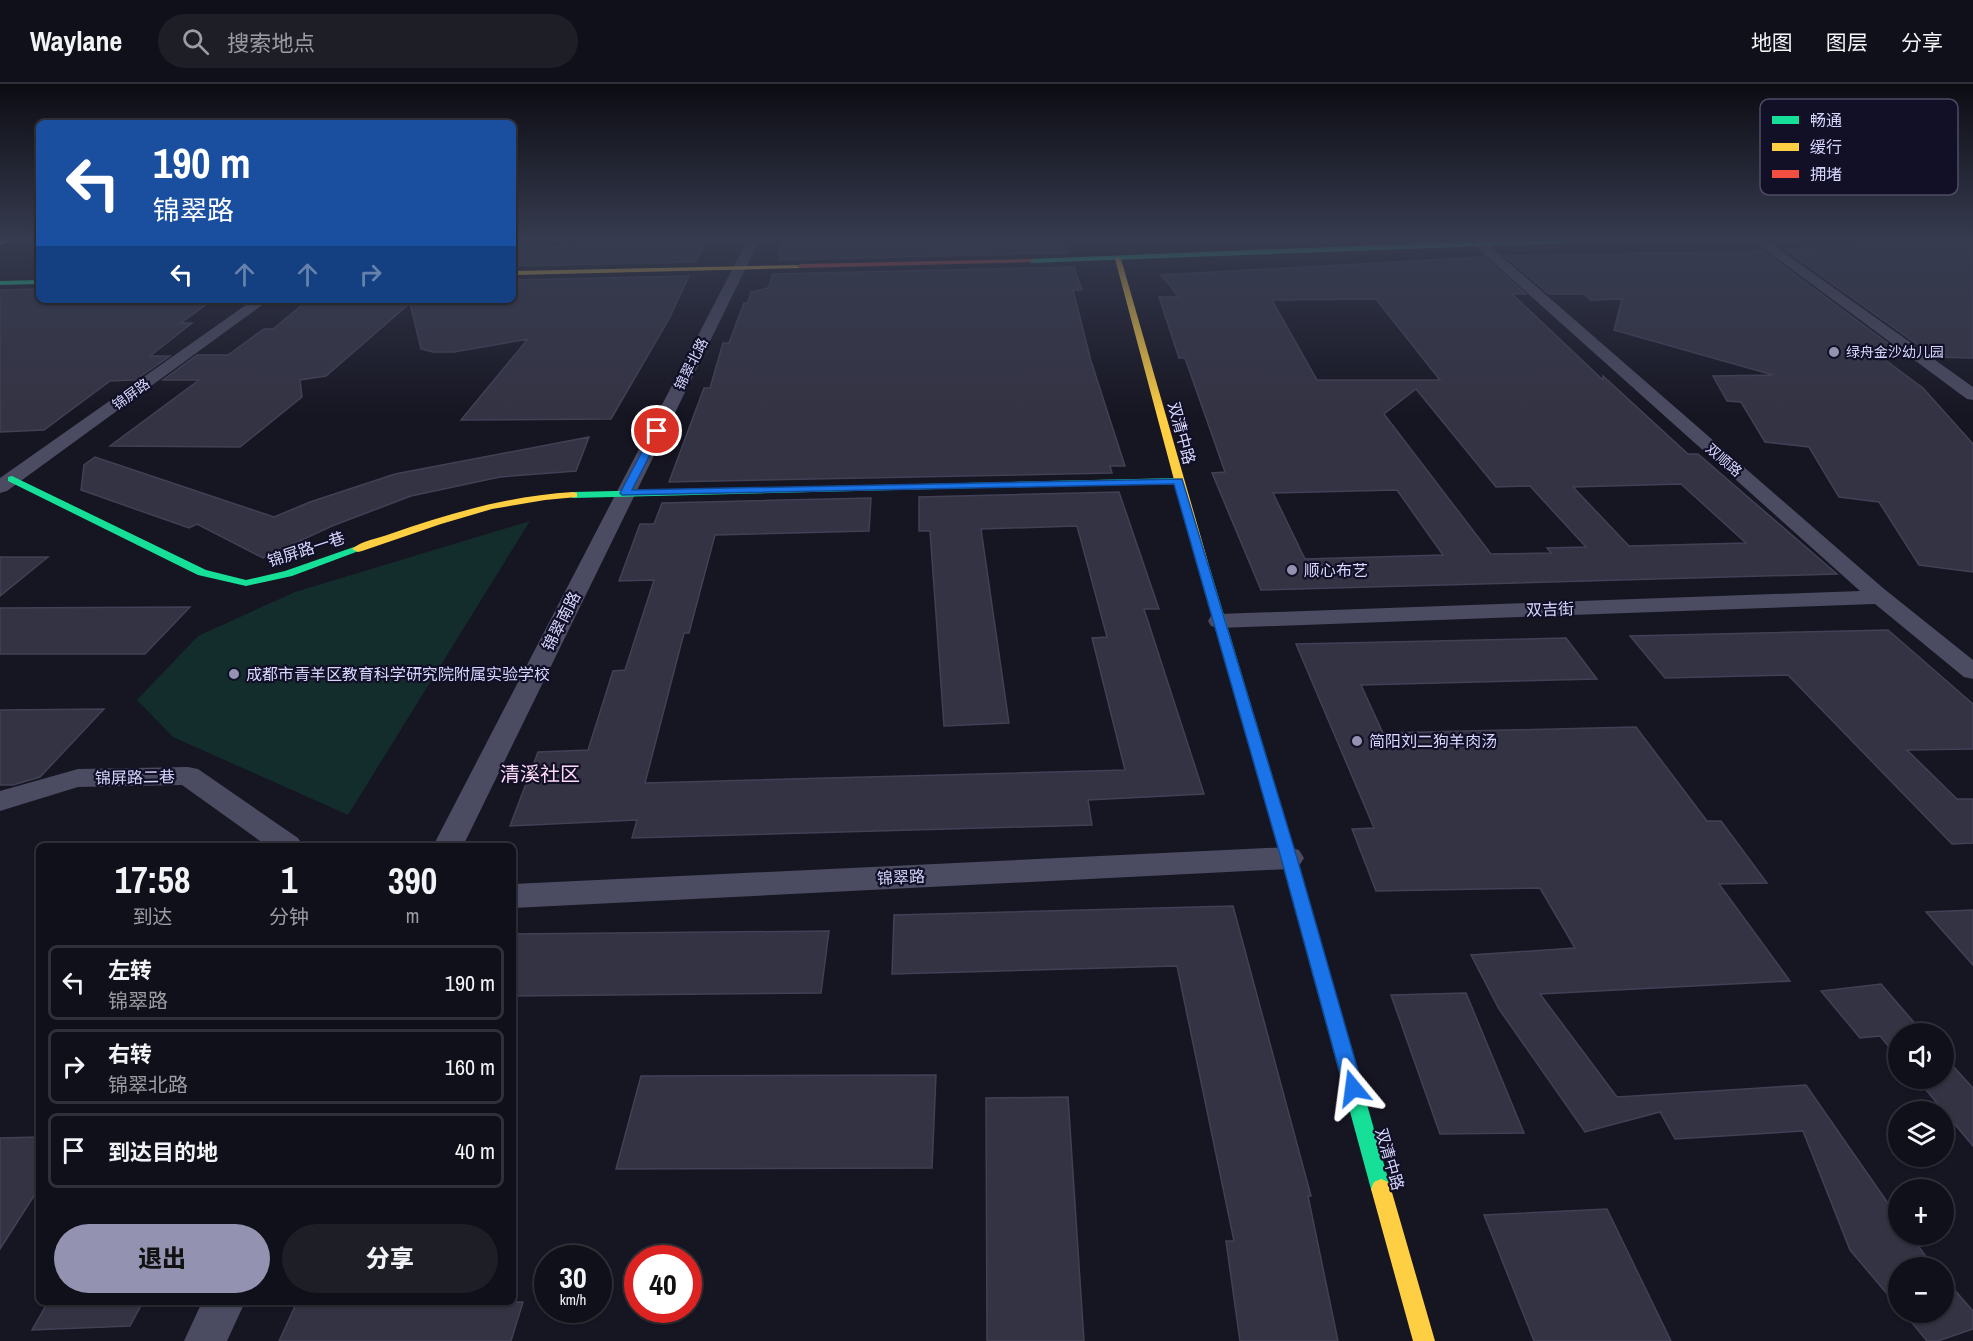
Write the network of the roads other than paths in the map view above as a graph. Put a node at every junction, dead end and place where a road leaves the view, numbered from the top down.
1 (726, 298) edge
2 (1128, 298) edge
3 (1541, 298) edge
4 (1838, 298) edge
5 (258, 303) edge
6 (1973, 375) edge
7 (1947, 376) junction
8 (1973, 395) edge
9 (1178, 481) junction
10 (6, 483) edge
11 (626, 493) junction
12 (1881, 597) junction
13 (1219, 621) junction
14 (1973, 672) edge
15 (0, 801) edge
16 (284, 843) edge
17 (450, 843) edge
18 (1289, 858) junction
19 (516, 896) edge
20 (223, 1305) edge
21 (205, 1341) edge
22 (1424, 1341) edge

1 - 11 street, 锦翠北路
2 - 9 street, 双清中路
3 - 12 street, 双顺路
4 - 7 street
5 - 10 street, 锦屏路
6 - 7 street
7 - 8 street
9 - 11 street
9 - 13 street, 双清中路
10 - 11 street, 锦屏路一巷
11 - 17 street, 锦翠南路
12 - 13 street, 双吉街
12 - 14 street, 双顺路
13 - 18 street, 双清中路
15 - 16 street, 锦屏路二巷
18 - 19 street, 锦翠路
18 - 22 street, 双清中路
20 - 21 street

